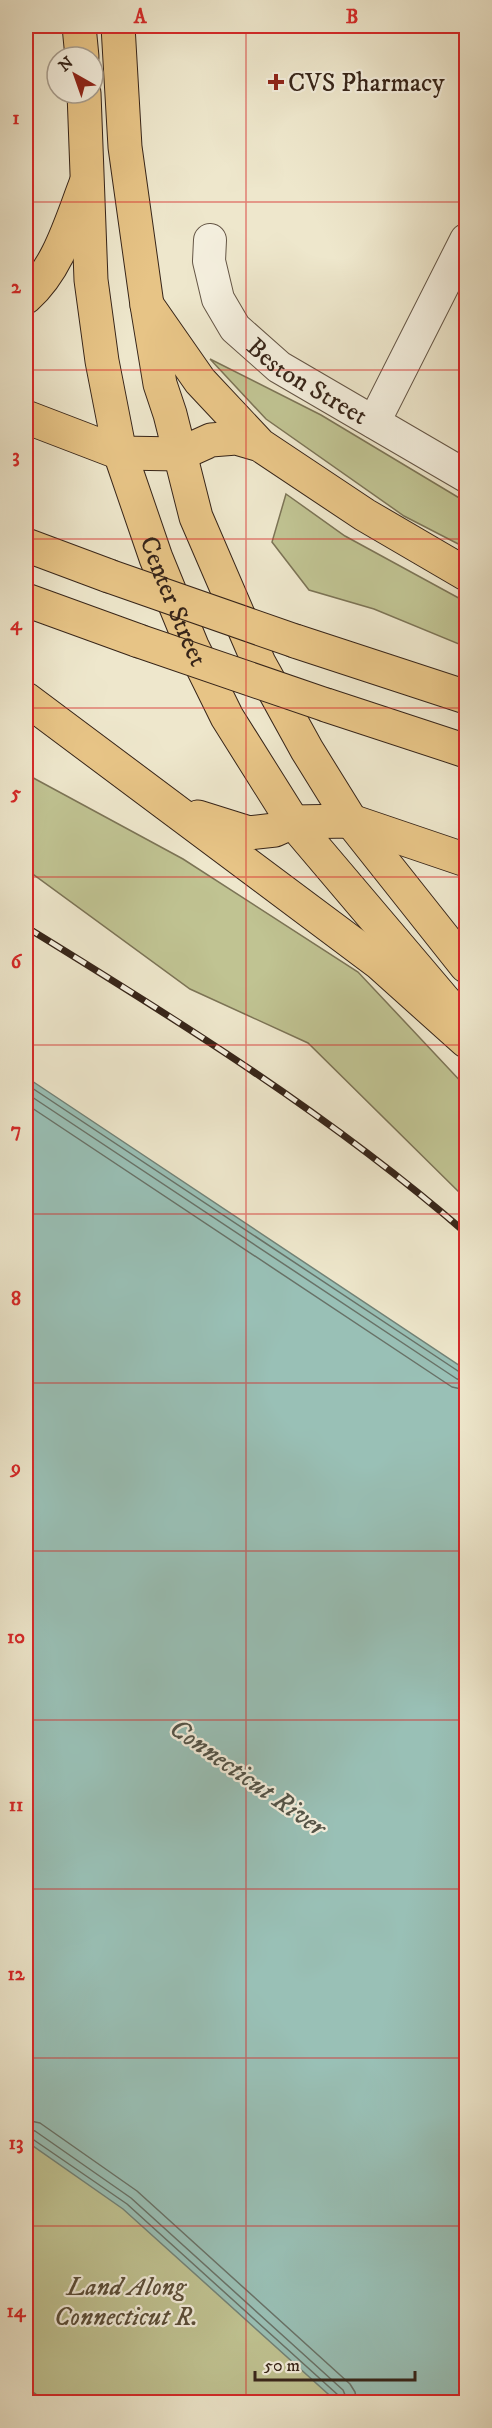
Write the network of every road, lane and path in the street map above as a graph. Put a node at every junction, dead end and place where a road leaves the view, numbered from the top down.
1 (80, 26) edge
2 (118, 26) edge
3 (81, 45) edge
4 (84, 105) edge
5 (86, 183) junction
6 (210, 240) dead end
7 (466, 240) edge
8 (26, 297) edge
9 (147, 306) junction
10 (26, 417) edge
11 (374, 422) junction
12 (260, 445) junction
13 (120, 453) junction
14 (180, 454) junction
15 (466, 476) edge
16 (26, 545) edge
17 (466, 574) edge
18 (26, 600) edge
19 (466, 697) edge
20 (26, 699) edge
21 (466, 751) edge
22 (171, 808) junction
23 (351, 821) junction
24 (293, 822) junction
25 (466, 860) edge
26 (466, 966) edge
27 (466, 1026) edge
28 (466, 1041) edge

1 - 3 main road
2 - 9 main road, Center Street
4 - 5 main road, Center Street
5 - 8 main road
5 - 13 main road, Center Street
6 - 11 street, Beston Street
7 - 11 street
9 - 12 main road
9 - 14 main road, Center Street
10 - 13 main road
11 - 15 street, Beston Street
12 - 14 main road
12 - 17 main road
13 - 14 main road
13 - 24 main road, Center Street
14 - 23 main road, Center Street
16 - 19 main road, bridge
18 - 21 main road, bridge
20 - 22 main road
22 - 24 main road
22 - 28 main road
23 - 24 main road
23 - 25 main road
23 - 26 main road, Center Street
24 - 27 main road, Center Street

